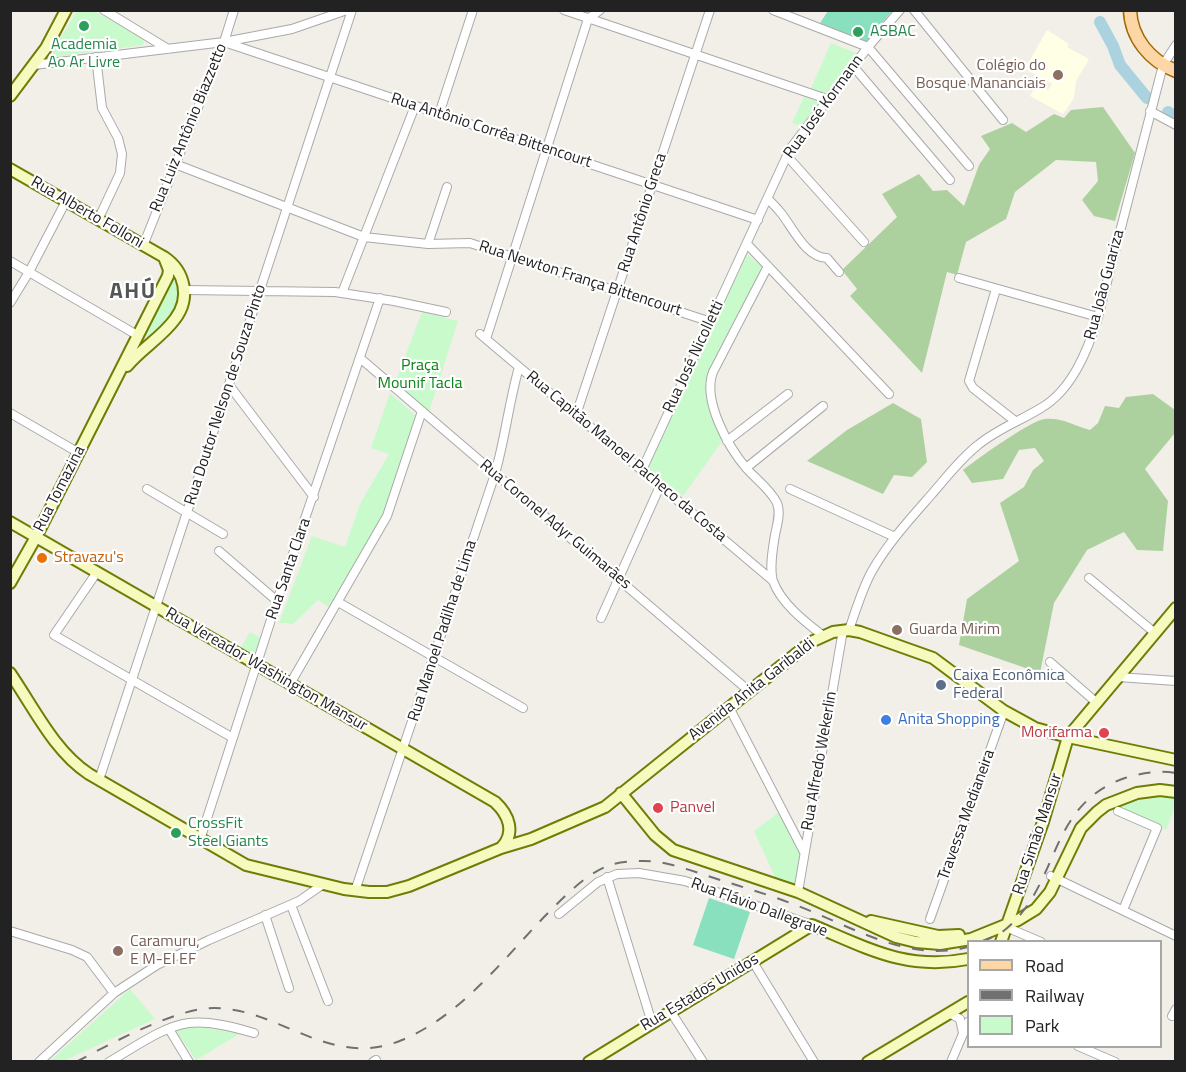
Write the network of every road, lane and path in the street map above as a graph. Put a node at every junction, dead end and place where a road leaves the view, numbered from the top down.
1 (66, 10) edge
2 (104, 10) edge
3 (234, 10) edge
4 (347, 10) edge
5 (352, 10) edge
6 (473, 10) edge
7 (564, 10) edge
8 (600, 10) edge
9 (710, 10) edge
10 (773, 10) edge
11 (900, 10) edge
12 (914, 10) edge
13 (1130, 10) edge
14 (588, 19) junction
15 (224, 42) junction
16 (1176, 45) edge
17 (868, 47) junction
18 (168, 49) junction
19 (695, 55) junction
20 (96, 57) junction
21 (34, 65) junction
22 (1163, 65) junction
23 (853, 66) junction
24 (1176, 71) edge
25 (330, 78) junction
26 (10, 96) edge
27 (827, 99) junction
28 (415, 106) junction
29 (1150, 111) junction
30 (439, 114) junction
31 (1003, 120) dead end
32 (1176, 125) edge
33 (546, 150) junction
34 (787, 156) junction
35 (175, 164) junction
36 (969, 166) dead end
37 (10, 169) edge
38 (950, 180) dead end
39 (652, 185) junction
40 (447, 187) dead end
41 (768, 199) junction
42 (66, 201) junction
43 (288, 207) junction
44 (98, 220) junction
45 (758, 220) junction
46 (364, 237) junction
47 (864, 242) dead end
48 (428, 244) junction
49 (747, 244) junction
50 (143, 246) junction
51 (164, 257) junction
52 (512, 257) junction
53 (10, 261) edge
54 (768, 266) junction
55 (29, 272) junction
56 (840, 272) dead end
57 (959, 278) dead end
58 (996, 288) junction
59 (184, 290) junction
60 (260, 291) junction
61 (617, 291) junction
62 (342, 293) junction
63 (381, 298) junction
64 (10, 303) edge
65 (446, 312) dead end
66 (1098, 317) junction
67 (711, 322) junction
68 (137, 335) junction
69 (152, 340) junction
70 (360, 358) junction
71 (519, 367) junction
72 (229, 385) junction
73 (788, 393) dead end
74 (108, 394) junction
75 (889, 394) dead end
76 (823, 406) dead end
77 (422, 411) junction
78 (10, 413) edge
79 (576, 415) junction
80 (1015, 421) junction
81 (728, 441) junction
82 (79, 453) junction
83 (746, 468) junction
84 (642, 470) junction
85 (495, 474) junction
86 (660, 486) junction
87 (147, 489) dead end
88 (790, 489) dead end
89 (314, 497) junction
90 (187, 513) junction
91 (10, 522) edge
92 (223, 534) dead end
93 (36, 537) junction
94 (895, 537) junction
95 (219, 551) dead end
96 (97, 572) junction
97 (1089, 578) dead end
98 (619, 579) junction
99 (772, 580) junction
100 (10, 583) edge
101 (277, 602) junction
102 (338, 602) junction
103 (156, 606) junction
104 (1176, 608) edge
105 (601, 618) dead end
106 (846, 630) junction
107 (1155, 633) junction
108 (822, 635) junction
109 (434, 657) junction
110 (1050, 662) dead end
111 (257, 664) junction
112 (10, 673) edge
113 (1118, 677) junction
114 (132, 680) junction
115 (1176, 681) edge
116 (290, 684) junction
117 (749, 692) junction
118 (1097, 703) junction
119 (729, 707) junction
120 (523, 708) dead end
121 (1004, 711) junction
122 (1068, 737) junction
123 (233, 738) junction
124 (403, 748) junction
125 (1176, 760) edge
126 (99, 780) junction
127 (1176, 786) edge
128 (1176, 792) edge
129 (621, 793) junction
130 (1118, 811) dead end
131 (510, 828) junction
132 (200, 840) junction
133 (501, 848) junction
134 (805, 853) junction
135 (607, 877) junction
136 (1054, 877) junction
137 (322, 885) junction
138 (355, 891) junction
139 (798, 892) junction
140 (291, 905) junction
141 (1123, 910) junction
142 (559, 914) dead end
143 (265, 915) junction
144 (860, 919) junction
145 (930, 919) dead end
146 (1007, 925) junction
147 (812, 926) junction
148 (10, 931) edge
149 (988, 932) junction
150 (1176, 936) edge
151 (999, 940) edge
152 (1000, 940) edge
153 (1037, 940) edge
154 (967, 959) edge
155 (753, 962) junction
156 (289, 988) dead end
157 (114, 993) junction
158 (967, 995) edge
159 (328, 1001) dead end
160 (967, 1003) edge
161 (670, 1012) junction
162 (951, 1014) junction
163 (652, 1023) junction
164 (967, 1026) edge
165 (169, 1029) junction
166 (254, 1033) dead end
167 (963, 1035) junction
168 (910, 1036) junction
169 (1080, 1048) edge
170 (590, 1061) edge
171 (39, 1062) edge
172 (109, 1062) edge
173 (189, 1062) edge
174 (703, 1062) edge
175 (814, 1062) edge
176 (868, 1062) edge
177 (951, 1062) edge
178 (1115, 1062) edge

1 - 21 main road
2 - 18 street
3 - 15 street, Rua Luiz Antônio Biazzetto
4 - 15 street
5 - 25 street, Rua Doutor Nelson de Souza Pinto
6 - 30 street
7 - 14 street
8 - 14 street
9 - 19 street, Rua Antônio Greca
10 - 17 street
11 - 17 street, Rua José Kormann
12 - 31 street
13 - 22 main road
14 - 19 street
14 - 33 street
15 - 18 street
15 - 25 street, Rua Antônio Corrêa Bittencourt
15 - 35 street, Rua Luiz Antônio Biazzetto
16 - 22 street, Rua João Guariza
17 - 23 street, Rua José Kormann
17 - 36 street
18 - 20 street
19 - 27 street
19 - 39 street, Rua Antônio Greca
20 - 21 street
20 - 44 street
21 - 26 main road
22 - 24 main road
22 - 29 street, Rua João Guariza
23 - 27 street, Rua José Kormann
23 - 38 street
25 - 28 street, Rua Antônio Corrêa Bittencourt
25 - 43 street, Rua Doutor Nelson de Souza Pinto
27 - 34 street, Rua José Kormann
28 - 30 street, Rua Antônio Corrêa Bittencourt
28 - 46 street
29 - 32 street
29 - 66 street, Rua João Guariza
30 - 33 street, Rua Antônio Corrêa Bittencourt
33 - 39 street, Rua Antônio Corrêa Bittencourt
33 - 52 street
34 - 41 street, Rua José Kormann
34 - 47 street
35 - 43 street, Rua Newton França Bittencourt
35 - 50 street, Rua Luiz Antônio Biazzetto
37 - 42 main road, Rua Alberto Folloni
39 - 45 street, Rua Antônio Corrêa Bittencourt
39 - 61 street, Rua Antônio Greca
40 - 48 street
41 - 45 street, Rua José Kormann
41 - 56 street
42 - 44 main road, Rua Alberto Folloni
42 - 55 street
43 - 46 street, Rua Newton França Bittencourt
43 - 60 street, Rua Doutor Nelson de Souza Pinto
44 - 50 main road, Rua Alberto Folloni
45 - 49 street, Rua José Kormann
46 - 48 street, Rua Newton França Bittencourt
46 - 62 street
48 - 52 street, Rua Newton França Bittencourt
49 - 54 street
49 - 67 street, Rua José Nicolletti
50 - 51 main road, Rua Alberto Folloni
51 - 59 main road
51 - 68 main road, Rua Tomazina
52 - 61 street, Rua Newton França Bittencourt
52 - 71 street, Rua Capitão Manoel Pacheco da Costa
53 - 55 street
54 - 75 street
54 - 81 street
55 - 64 street
55 - 68 street
57 - 58 street
58 - 66 street
58 - 80 street
59 - 60 street
59 - 69 main road, Rua Tomazina
60 - 62 street
60 - 72 street, Rua Doutor Nelson de Souza Pinto
61 - 67 street, Rua Newton França Bittencourt
61 - 79 street, Rua Antônio Greca
62 - 63 street
63 - 65 street
63 - 70 street, Rua Santa Clara
66 - 80 street, Rua João Guariza
67 - 84 street, Rua José Nicolletti
68 - 69 main road
68 - 74 main road, Rua Tomazina
69 - 74 main road, Rua Tomazina
70 - 77 street, Rua Coronel Adyr Guimarães
70 - 89 street, Rua Santa Clara
71 - 79 street, Rua Capitão Manoel Pacheco da Costa
71 - 85 street, Rua Manoel Padilha de Lima
72 - 89 street
72 - 90 street, Rua Doutor Nelson de Souza Pinto
73 - 81 street
74 - 82 main road, Rua Tomazina
76 - 83 street
77 - 85 street, Rua Coronel Adyr Guimarães
77 - 102 street
78 - 82 street
79 - 84 street, Rua Capitão Manoel Pacheco da Costa
80 - 94 street, Rua João Guariza
81 - 83 street
82 - 93 main road, Rua Tomazina
83 - 99 street
84 - 86 street, Rua Capitão Manoel Pacheco da Costa
85 - 98 street, Rua Coronel Adyr Guimarães
85 - 109 street, Rua Manoel Padilha de Lima
86 - 98 street
86 - 99 street, Rua Capitão Manoel Pacheco da Costa
87 - 90 street
88 - 94 street
89 - 101 street, Rua Santa Clara
90 - 92 street
90 - 103 street, Rua Doutor Nelson de Souza Pinto
91 - 93 main road, Rua Vereador Washington Mansur
93 - 96 main road, Rua Vereador Washington Mansur
93 - 100 main road, Rua Tomazina
94 - 106 street, Rua João Guariza
95 - 101 street
96 - 103 main road, Rua Vereador Washington Mansur
96 - 114 street
97 - 107 street
98 - 105 street
98 - 117 street, Rua Coronel Adyr Guimarães
99 - 108 street
101 - 111 street, Rua Santa Clara
102 - 109 street
102 - 116 street
103 - 111 main road, Rua Vereador Washington Mansur
103 - 114 street, Rua Doutor Nelson de Souza Pinto
104 - 107 main road
106 - 108 main road, Avenida Anita Garibaldi
106 - 121 main road
106 - 134 street, Rua Alfredo Wekerlin
107 - 113 main road
108 - 117 main road, Avenida Anita Garibaldi
109 - 120 street
109 - 124 street, Rua Manoel Padilha de Lima
110 - 118 street
111 - 116 main road, Rua Vereador Washington Mansur
111 - 123 street, Rua Santa Clara
112 - 126 main road, Avenida Anita Garibaldi
113 - 115 street
113 - 118 main road
114 - 123 street
114 - 126 street, Rua Doutor Nelson de Souza Pinto
116 - 124 main road, Rua Vereador Washington Mansur
117 - 119 main road, Avenida Anita Garibaldi
118 - 122 main road
119 - 129 main road, Avenida Anita Garibaldi
119 - 134 street
121 - 122 main road
121 - 145 street, Travessa Medianeira
122 - 125 main road
122 - 146 main road, Rua Simão Mansur
123 - 132 street, Rua Santa Clara
124 - 131 main road, Rua Vereador Washington Mansur
124 - 138 street, Rua Manoel Padilha de Lima
126 - 132 main road, Avenida Anita Garibaldi
127 - 136 main road, Rua Flávio Dallegrave
128 - 136 main road, Rua Flávio Dallegrave
129 - 131 main road, Avenida Anita Garibaldi
129 - 133 main road, Avenida Anita Garibaldi
129 - 139 main road, Rua Flávio Dallegrave
130 - 141 street
131 - 133 main road
132 - 137 main road, Avenida Anita Garibaldi
133 - 138 main road, Avenida Anita Garibaldi
134 - 139 street, Rua Alfredo Wekerlin
135 - 142 street, Rua Flávio Dallegrave
135 - 147 street, Rua Flávio Dallegrave
135 - 163 street
136 - 141 street
136 - 146 main road, Rua Flávio Dallegrave
137 - 138 main road, Avenida Anita Garibaldi
137 - 140 street
139 - 144 main road, Rua Flávio Dallegrave
140 - 143 street
140 - 159 street
141 - 150 street
143 - 156 street
143 - 157 street
144 - 146 main road, Rua Flávio Dallegrave
144 - 149 main road, Rua Flávio Dallegrave
146 - 149 main road, Rua Flávio Dallegrave
146 - 152 main road, Rua Simão Mansur
146 - 153 street
147 - 154 main road, Rua Flávio Dallegrave
147 - 155 main road, Rua Estados Unidos
148 - 157 street
149 - 151 main road
155 - 161 main road, Rua Estados Unidos
155 - 175 street
157 - 171 street
158 - 168 main road
160 - 162 main road
161 - 163 main road, Rua Estados Unidos
161 - 174 street
162 - 167 street
162 - 168 main road
163 - 170 main road, Rua Estados Unidos
164 - 167 street
165 - 166 street
165 - 172 street
165 - 173 street
167 - 177 street
168 - 176 main road
169 - 178 street

